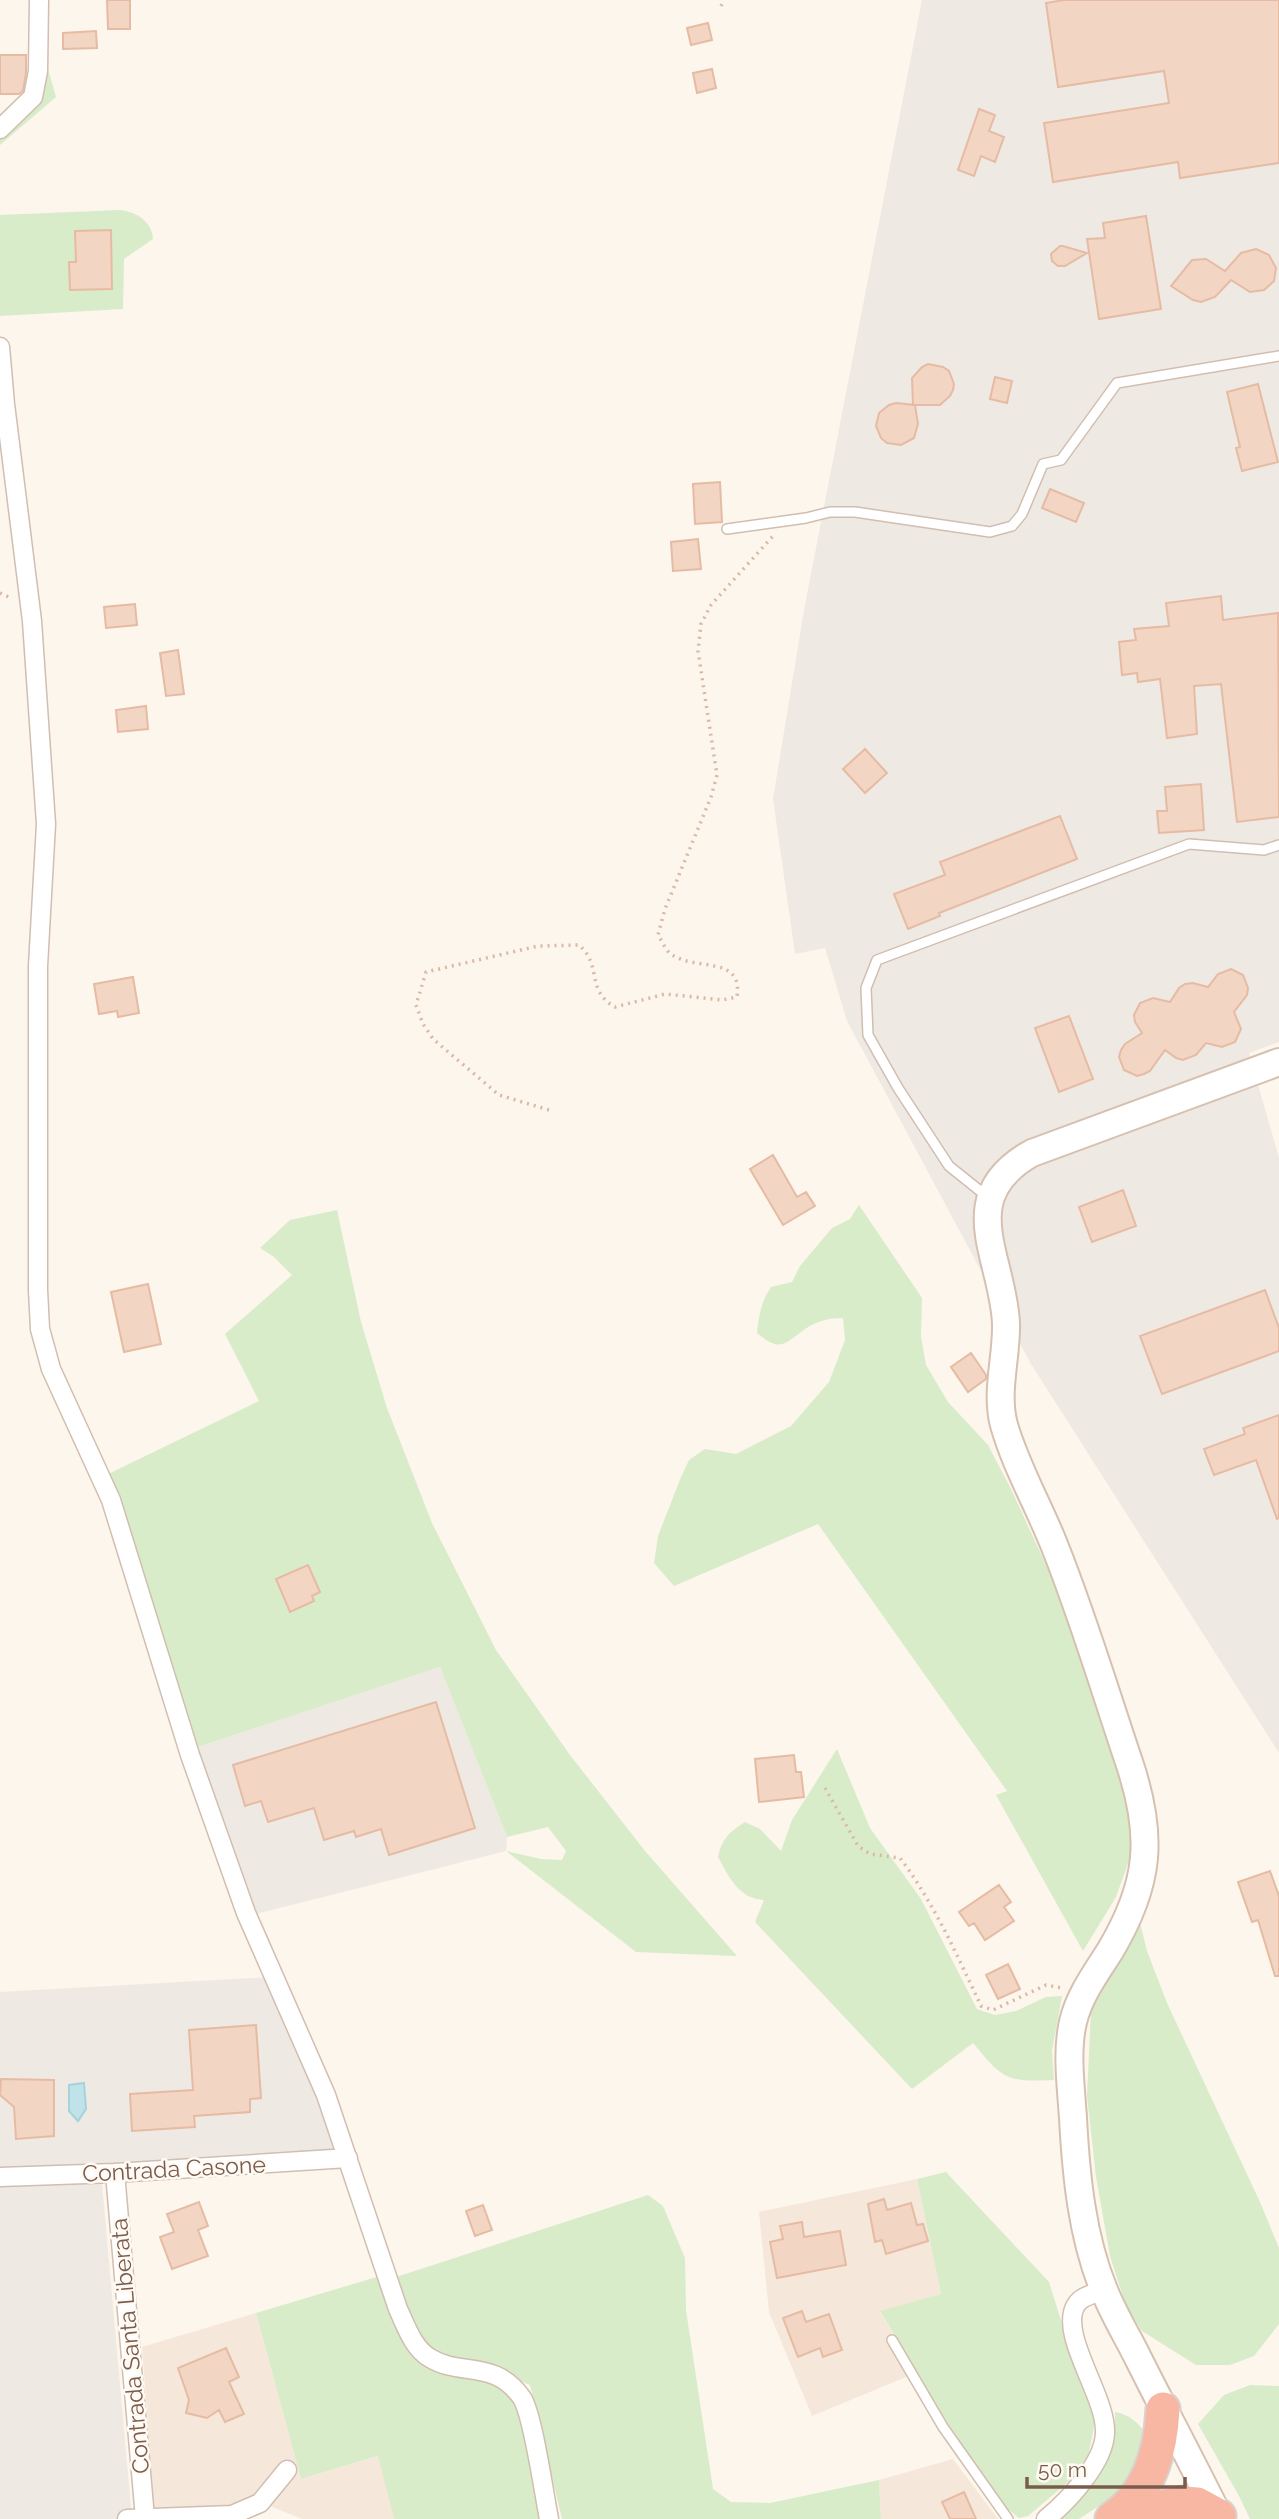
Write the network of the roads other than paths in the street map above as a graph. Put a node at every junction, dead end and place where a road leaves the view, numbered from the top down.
1 (39, 0) edge
2 (0, 129) edge
3 (0, 347) edge
4 (1279, 356) edge
5 (727, 529) dead end
6 (1279, 845) edge
7 (1279, 1062) edge
8 (991, 1199) junction
9 (348, 2158) junction
10 (115, 2173) junction
11 (0, 2177) edge
12 (1104, 2290) junction
13 (891, 2340) dead end
14 (1163, 2409) junction
15 (287, 2470) dead end
16 (1114, 2517) edge
17 (145, 2518) edge
18 (1218, 2518) edge
19 (127, 2519) edge
20 (549, 2519) edge
21 (1008, 2519) edge
22 (1046, 2519) edge

1 - 2 street
3 - 9 street
4 - 5 lane
6 - 8 lane
7 - 8 main road
8 - 12 main road
9 - 10 street, Contrada Casone
9 - 20 street
10 - 11 street, Contrada Casone
10 - 17 street, Contrada Santa Liberata
12 - 14 main road
12 - 22 street
13 - 21 lane
14 - 16 highway
14 - 18 main road
15 - 17 street
16 - 18 highway
17 - 19 street

